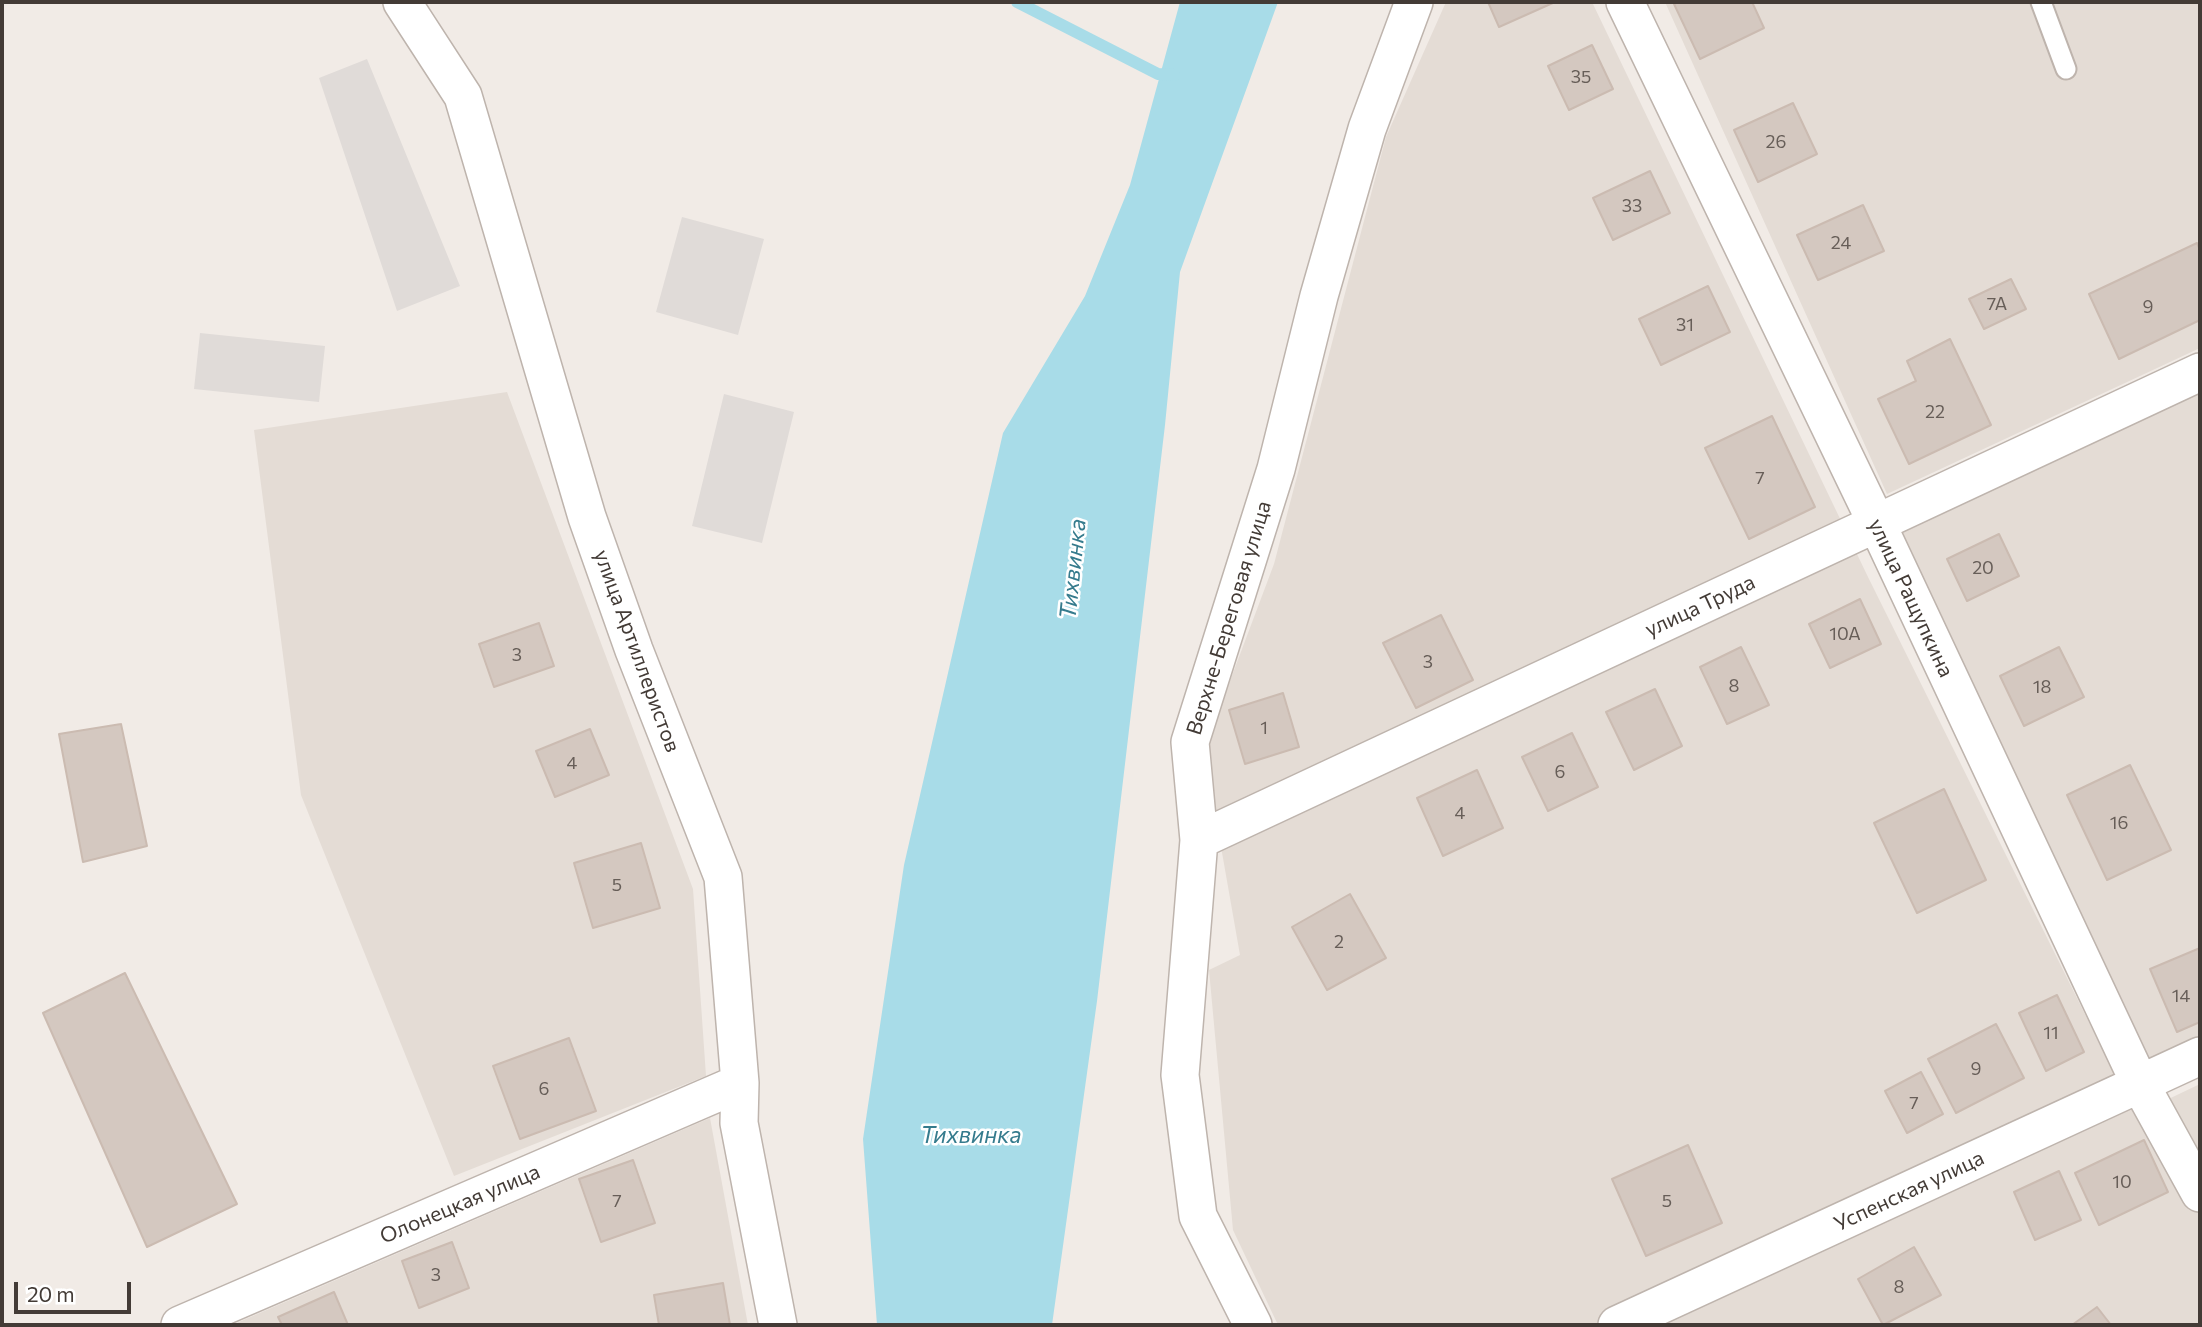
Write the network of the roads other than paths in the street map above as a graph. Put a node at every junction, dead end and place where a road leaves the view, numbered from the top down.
1 (402, 2) edge
2 (1414, 2) edge
3 (1625, 2) edge
4 (2041, 2) edge
5 (2066, 68) dead end
6 (2200, 372) edge
7 (1877, 524) junction
8 (1199, 840) junction
9 (2200, 1056) edge
10 (740, 1083) junction
11 (2140, 1084) junction
12 (2200, 1193) edge
13 (180, 1325) edge
14 (778, 1325) edge
15 (1253, 1325) edge
16 (1617, 1325) edge

1 - 10 street, улица Артиллеристов
2 - 8 street, Верхне-Береговая улица
3 - 7 street, улица Ращупкина
4 - 5 lane
6 - 7 street, улица Труда
7 - 8 street, улица Труда
7 - 11 street, улица Ращупкина
8 - 15 street, Верхне-Береговая улица
9 - 11 street, Успенская улица
10 - 13 street, Олонецкая улица
10 - 14 street, улица Артиллеристов
11 - 12 street, улица Ращупкина
11 - 16 street, Успенская улица

